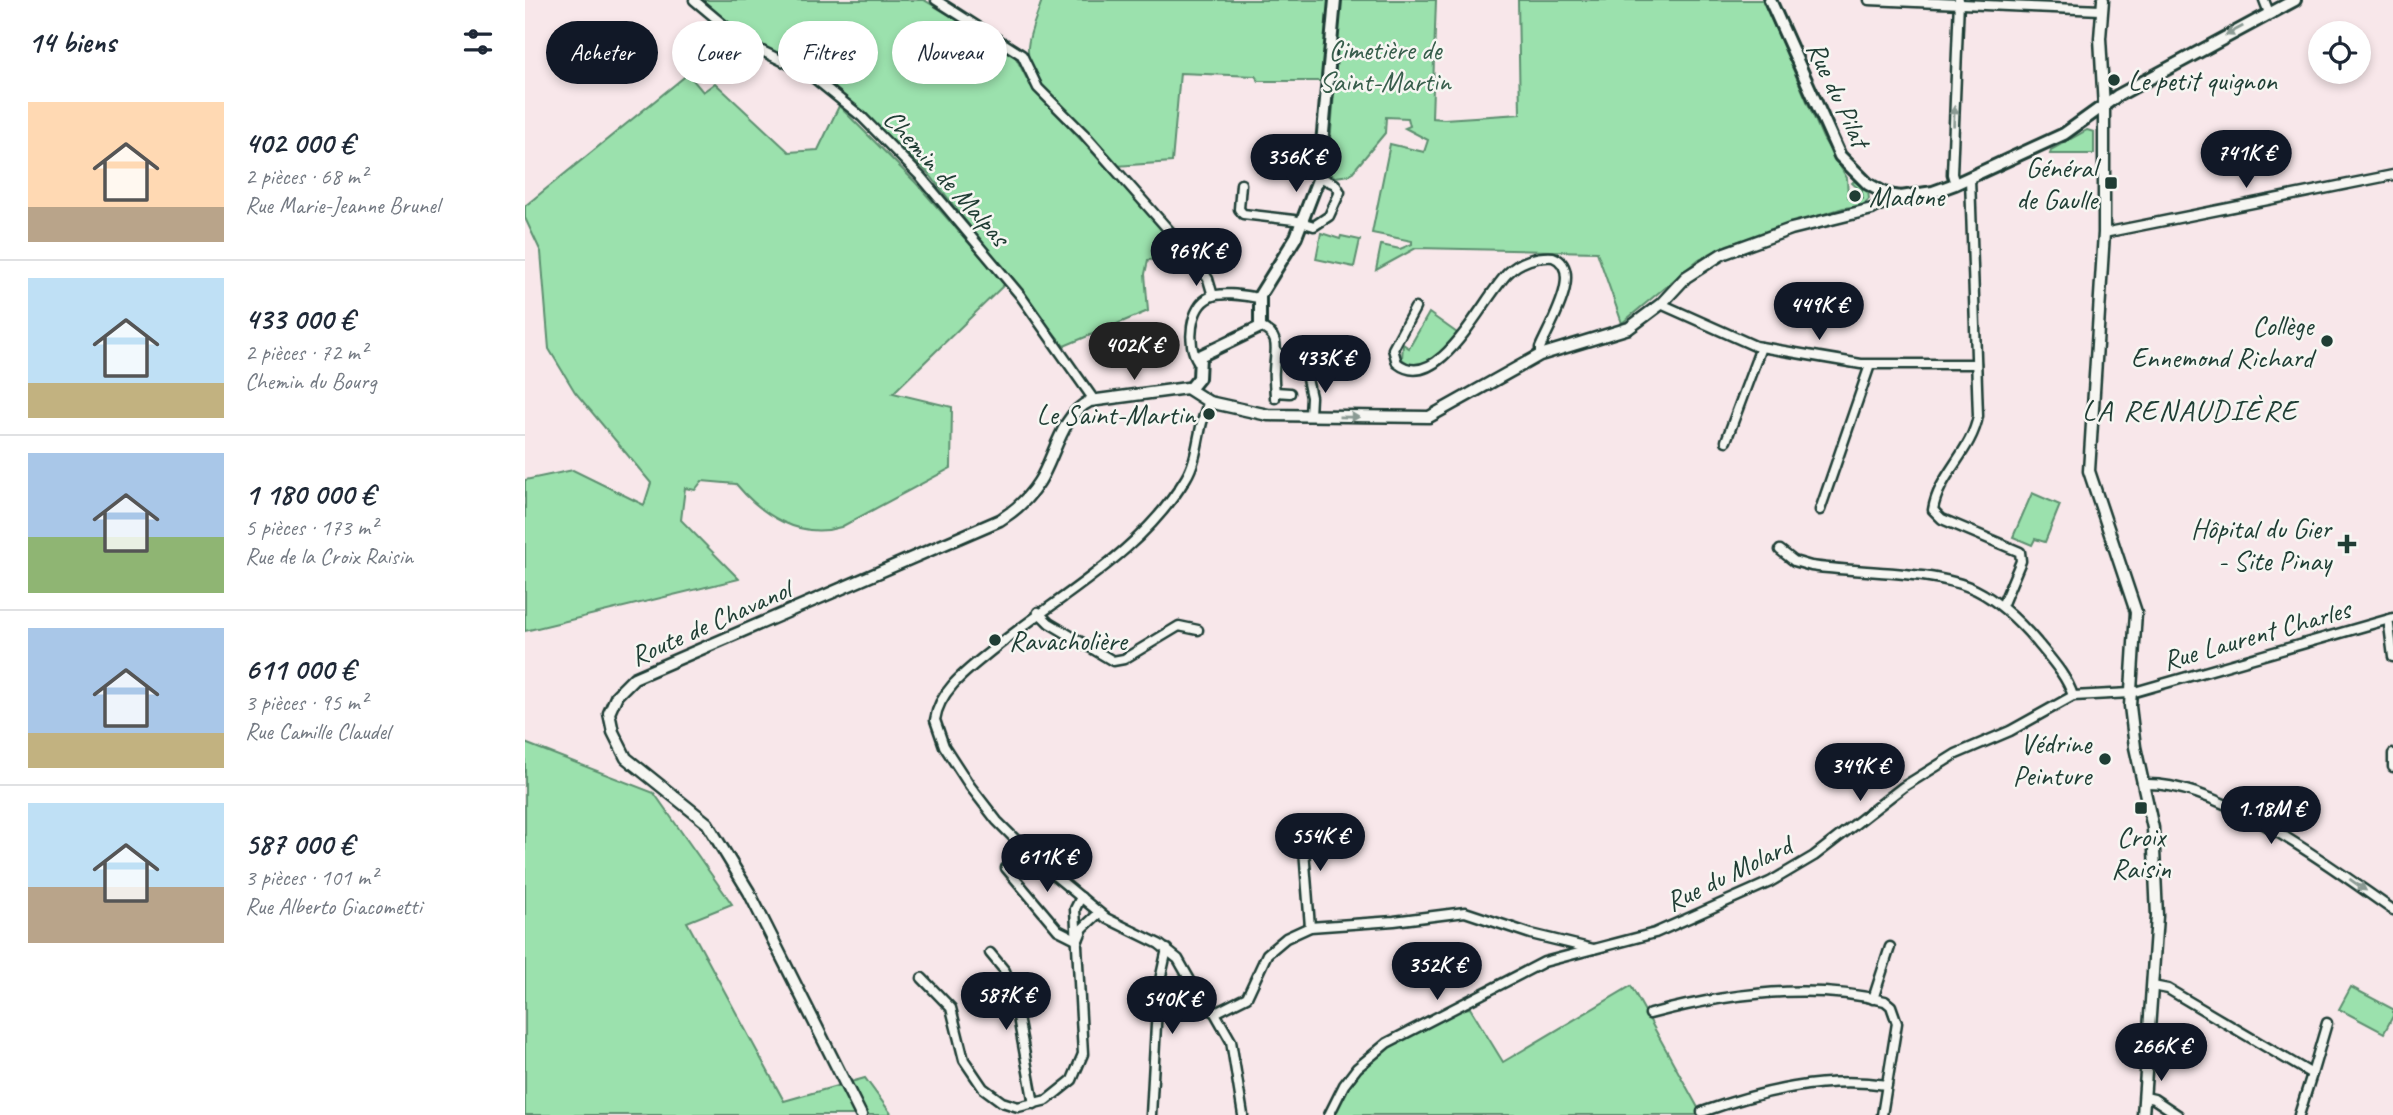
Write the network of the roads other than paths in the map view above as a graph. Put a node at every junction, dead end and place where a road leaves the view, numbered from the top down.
1 (694, 0) edge
2 (936, 0) edge
3 (1335, 0) edge
4 (1770, 0) edge
5 (1869, 0) edge
6 (2264, 0) edge
7 (2295, 0) edge
8 (1959, 2) edge
9 (2102, 5) edge
10 (2269, 13) junction
11 (2104, 108) junction
12 (2393, 175) edge
13 (1319, 177) junction
14 (1970, 178) junction
15 (1241, 184) dead end
16 (1955, 184) junction
17 (1888, 195) junction
18 (1302, 222) junction
19 (2103, 233) junction
20 (1213, 296) junction
21 (1259, 298) junction
22 (1661, 304) junction
23 (1415, 308) dead end
24 (1260, 327) junction
25 (1761, 347) junction
26 (1277, 352) junction
27 (1541, 355) junction
28 (1198, 361) junction
29 (1976, 364) junction
30 (1870, 365) junction
31 (1190, 389) junction
32 (1290, 393) dead end
33 (1094, 400) junction
34 (1209, 402) junction
35 (1310, 415) junction
36 (1726, 441) dead end
37 (1820, 510) dead end
38 (1780, 550) dead end
39 (2002, 606) junction
40 (1038, 612) junction
41 (2391, 621) edge
42 (1198, 630) dead end
43 (2393, 657) edge
44 (2131, 693) junction
45 (2073, 696) junction
46 (2393, 754) edge
47 (2393, 767) edge
48 (2144, 784) junction
49 (1297, 832) dead end
50 (1006, 868) dead end
51 (1081, 897) junction
52 (2393, 910) edge
53 (1099, 913) junction
54 (1310, 927) junction
55 (1078, 940) junction
56 (1890, 947) dead end
57 (1593, 948) junction
58 (1167, 949) junction
59 (990, 953) dead end
60 (922, 978) dead end
61 (2153, 986) junction
62 (1873, 999) junction
63 (1215, 1013) junction
64 (1650, 1014) dead end
65 (2327, 1024) dead end
66 (2312, 1074) junction
67 (1887, 1085) junction
68 (2145, 1097) junction
69 (1034, 1104) junction
70 (1702, 1112) dead end
71 (860, 1115) edge
72 (1151, 1115) edge
73 (1243, 1115) edge
74 (1329, 1115) edge
75 (1882, 1115) edge
76 (2143, 1115) edge
77 (2178, 1115) edge
78 (2299, 1115) edge

1 - 33 street, Chemin de Malpas
2 - 20 street
3 - 13 main road
4 - 17 main road, Rue du Pilat
5 - 8 street
6 - 10 street
7 - 10 main road
8 - 9 street
16 -> 8 street
9 - 11 street
10 -> 11 main road
11 - 14 main road
11 - 19 street
12 - 19 street
13 - 18 main road
13 - 18 street
14 - 16 main road
14 - 29 street
15 - 18 street
16 - 17 main road
17 - 22 street
18 - 21 main road
19 - 44 street
20 - 21 street
20 - 28 street
21 - 24 main road
22 - 25 street
22 - 27 street
23 - 27 street
24 - 26 street
24 - 28 main road
25 - 30 street
25 - 36 street
26 - 32 street
26 - 35 street
35 -> 27 street
28 - 31 main road
29 - 30 street
29 - 39 street
30 - 37 street
31 - 33 street
31 - 34 street
33 - 71 street, Route de Chavanol
34 - 35 street
34 - 40 street
38 - 39 street
39 - 45 street
40 - 42 street
40 - 51 street
41 - 43 street
41 - 44 street, Rue Laurent Charles
44 - 45 street, Rue du Molard
44 - 48 street
45 - 57 street, Rue du Molard
46 - 47 street
48 -> 52 street
48 - 61 street
49 - 54 street
50 - 55 street
51 - 53 street
51 - 55 street
53 - 55 street
53 - 58 street
54 - 57 street
54 - 63 street
55 - 69 street
56 - 62 street
57 - 74 street, Rue du Molard
58 - 63 street
58 - 72 street
59 - 69 street
60 - 69 street
61 - 66 street
61 - 68 street
62 - 64 street
62 - 67 street
63 - 73 street
65 - 66 street
66 - 78 street
67 - 70 street
67 - 75 street
68 - 76 street
68 - 77 street

